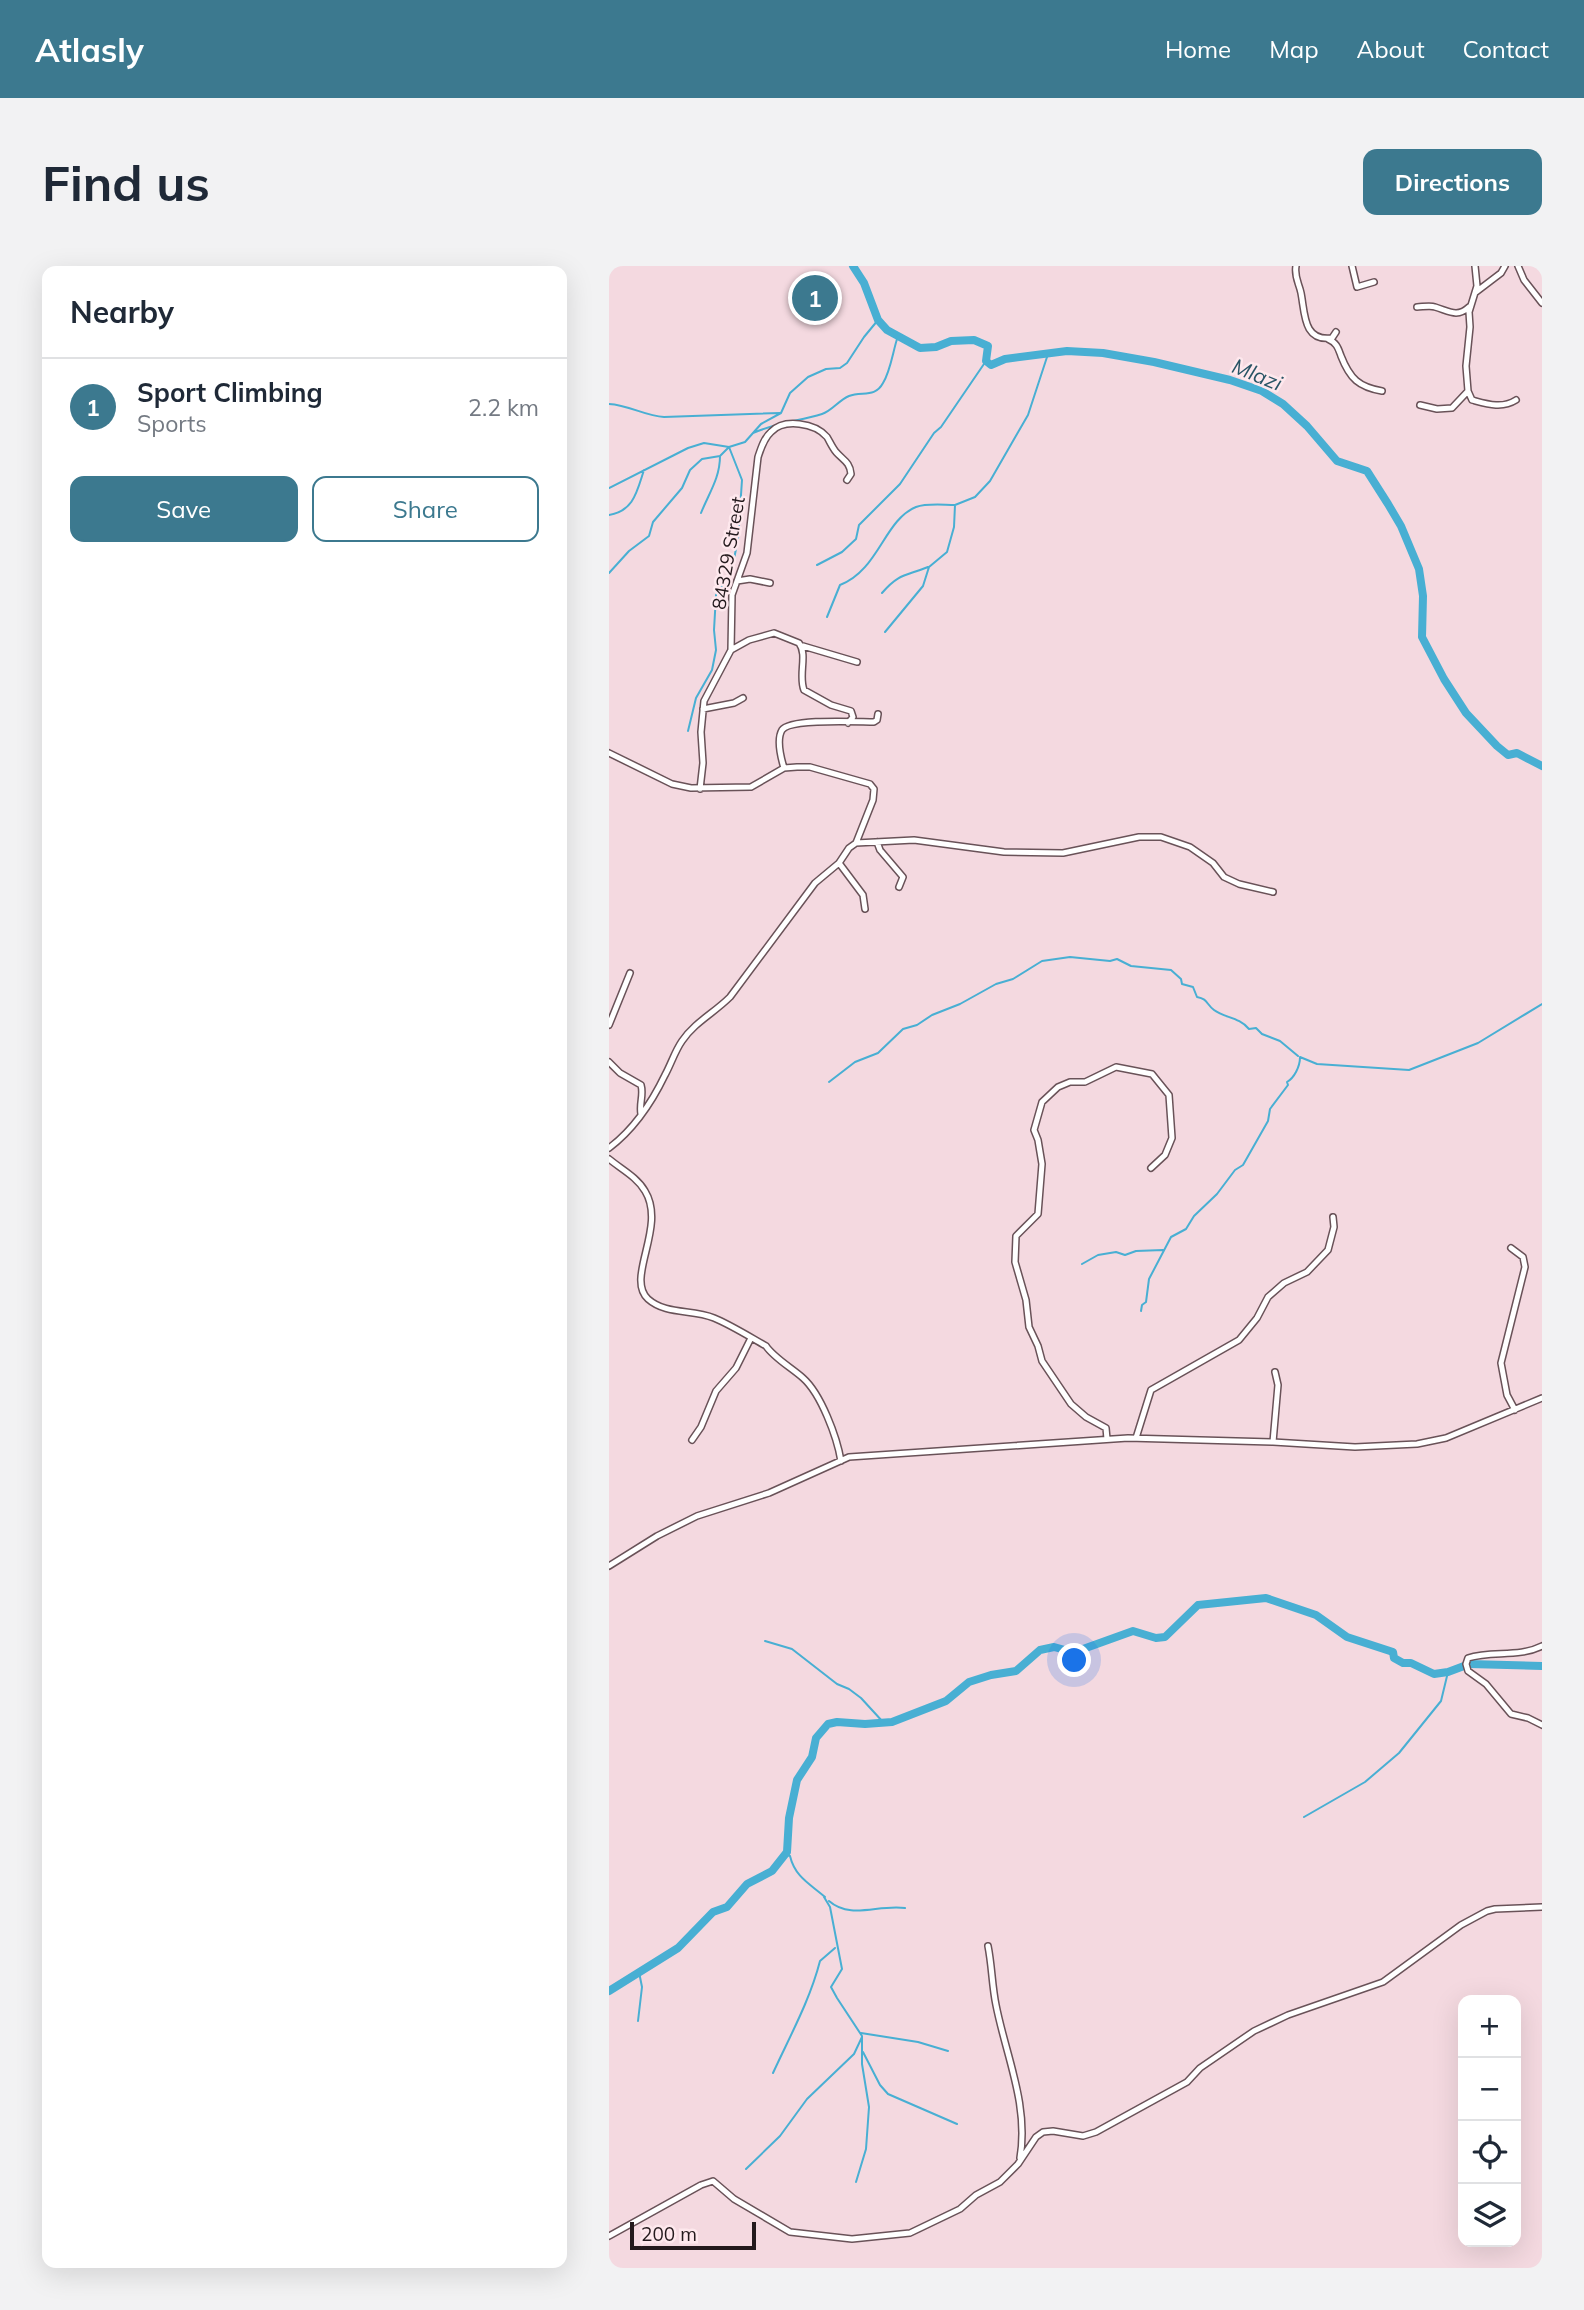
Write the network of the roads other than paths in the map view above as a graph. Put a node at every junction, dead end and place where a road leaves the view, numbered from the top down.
1 (1296, 266) edge
2 (1352, 266) edge
3 (1475, 266) edge
4 (1505, 266) edge
5 (1518, 266) edge
6 (1374, 282) dead end
7 (1476, 292) junction
8 (1542, 303) edge
9 (1417, 307) dead end
10 (1469, 307) junction
11 (1336, 331) dead end
12 (1328, 339) junction
13 (1382, 391) dead end
14 (1468, 391) junction
15 (1516, 400) dead end
16 (1420, 405) dead end
17 (848, 480) dead end
18 (737, 581) junction
19 (770, 583) dead end
20 (802, 646) junction
21 (731, 650) junction
22 (856, 662) dead end
23 (743, 698) dead end
24 (703, 709) junction
25 (878, 714) dead end
26 (848, 723) junction
27 (609, 753) edge
28 (784, 768) junction
29 (700, 789) junction
30 (877, 842) junction
31 (856, 843) junction
32 (839, 863) junction
33 (899, 887) dead end
34 (1273, 892) dead end
35 (865, 909) dead end
36 (630, 973) dead end
37 (609, 1026) edge
38 (609, 1062) edge
39 (641, 1114) junction
40 (609, 1148) edge
41 (609, 1159) edge
42 (1151, 1168) dead end
43 (1333, 1217) dead end
44 (1511, 1248) dead end
45 (751, 1338) junction
46 (1275, 1372) dead end
47 (1542, 1398) edge
48 (1514, 1410) junction
49 (1136, 1438) junction
50 (1107, 1439) junction
51 (692, 1440) dead end
52 (1273, 1442) junction
53 (841, 1461) junction
54 (609, 1566) edge
55 (1542, 1646) edge
56 (1542, 1725) edge
57 (1542, 1907) edge
58 (988, 1946) dead end
59 (1018, 2165) junction
60 (609, 2236) edge

1 - 12 street
2 - 6 street
3 - 7 street
4 - 7 street
5 - 8 street
7 - 10 street
9 - 10 street
10 - 14 street
11 - 12 street
12 - 13 street
14 - 15 street
14 - 16 street
17 - 18 street, 84329 Street
18 - 19 street
18 - 21 street, 84329 Street
20 - 21 street
20 - 22 street
20 - 26 street
21 - 24 street, 84329 Street
23 - 24 street
24 - 29 street, 84329 Street
25 - 26 street
26 - 28 street
27 - 29 street
28 - 29 street
28 - 31 street
30 - 31 street
30 - 33 street
30 - 34 street
31 - 32 street
32 - 35 street
32 - 39 street
36 - 37 street
38 - 39 street
39 - 40 street
41 - 45 street
42 - 50 street
43 - 49 street
44 - 48 street
45 - 51 street
45 - 53 street
46 - 52 street
47 - 48 street
48 - 52 street
49 - 50 street
49 - 52 street
50 - 53 street
53 - 54 street
55 - 56 street
57 - 59 street
58 - 59 street
59 - 60 street

